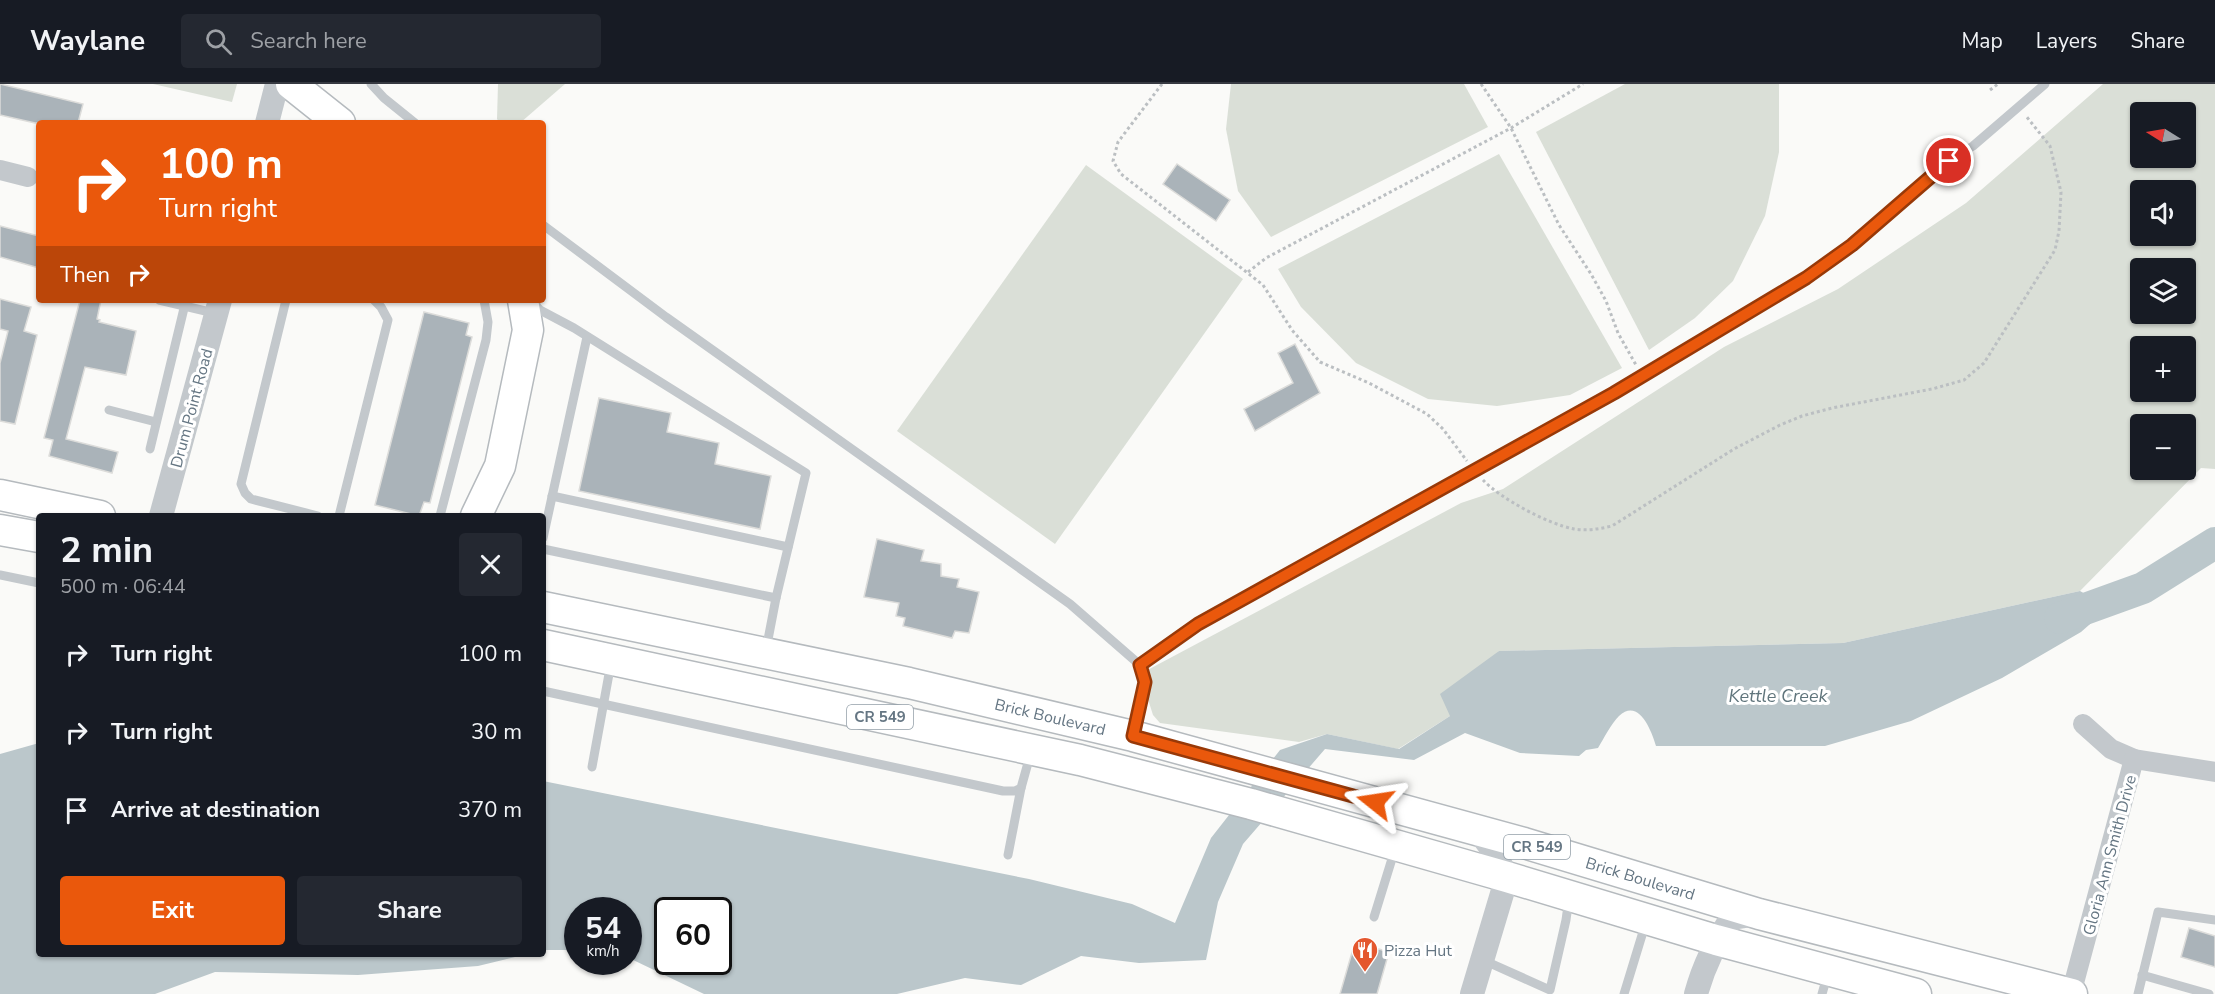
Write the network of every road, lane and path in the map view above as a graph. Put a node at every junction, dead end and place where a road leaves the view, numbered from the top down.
1 (277, 84) edge
2 (291, 84) edge
3 (371, 84) edge
4 (1162, 84) edge
5 (1481, 84) edge
6 (1583, 84) edge
7 (1998, 84) edge
8 (2045, 84) edge
9 (1990, 90) dead end
10 (2018, 107) junction
11 (268, 120) edge
12 (336, 120) edge
13 (411, 120) edge
14 (1511, 128) junction
15 (0, 170) edge
16 (28, 177) dead end
17 (546, 227) edge
18 (1248, 272) junction
19 (185, 303) edge
20 (285, 303) edge
21 (377, 303) edge
22 (485, 303) edge
23 (524, 303) edge
24 (533, 303) edge
25 (218, 307) edge
26 (587, 337) junction
27 (1642, 376) junction
28 (109, 410) dead end
29 (156, 422) junction
30 (150, 449) dead end
31 (500, 466) junction
32 (1474, 471) junction
33 (0, 495) edge
34 (552, 496) junction
35 (86, 513) edge
36 (162, 513) edge
37 (306, 513) edge
38 (340, 513) edge
39 (441, 513) edge
40 (478, 513) edge
41 (492, 513) edge
42 (546, 524) edge
43 (0, 530) edge
44 (36, 536) edge
45 (788, 547) junction
46 (546, 550) edge
47 (0, 575) edge
48 (36, 583) edge
49 (776, 598) junction
50 (546, 608) edge
51 (546, 646) edge
52 (765, 653) junction
53 (612, 660) junction
54 (1140, 665) junction
55 (546, 692) edge
56 (604, 704) junction
57 (2083, 724) dead end
58 (1133, 736) junction
59 (1032, 750) junction
60 (2134, 759) junction
61 (592, 767) dead end
62 (2215, 772) edge
63 (1021, 788) junction
64 (1478, 830) junction
65 (1396, 846) junction
66 (1008, 855) dead end
67 (1507, 878) junction
68 (1569, 896) junction
69 (1759, 914) junction
70 (1374, 917) dead end
71 (1647, 919) junction
72 (2215, 920) edge
73 (1716, 940) junction
74 (1482, 960) junction
75 (2142, 975) junction
76 (1825, 982) edge
77 (1552, 992) edge
78 (1472, 994) edge
79 (1624, 994) edge
80 (1696, 994) edge
81 (1916, 994) edge
82 (2072, 994) edge
83 (2138, 994) edge
84 (2209, 994) edge

1 - 11 street
2 - 12 main road
3 - 13 lane
4 - 18 path
5 - 14 path
6 - 14 path
7 - 9 path
8 - 10 lane
10 - 27 lane
10 - 32 path
14 - 18 path
14 - 27 path
15 - 16 street
17 - 54 lane
18 - 32 path
19 - 25 lane
19 - 29 lane
20 - 37 lane
21 - 38 lane
22 - 39 lane
23 - 31 main road
24 - 26 lane
25 - 36 street, Drum Point Road
26 - 34 lane
26 - 45 lane
27 - 32 lane
28 - 29 lane
29 - 30 lane
31 - 40 main road
31 - 41 main road
32 - 54 lane
33 - 35 main road
34 - 42 lane
34 - 45 lane
43 - 44 main road
45 - 49 lane
46 - 49 lane
47 - 48 lane
49 - 52 lane
50 - 52 main road, Brick Boulevard / CR 549
51 - 53 main road, CR 549
52 - 58 main road, Brick Boulevard / CR 549
53 - 56 lane
53 - 59 main road, CR 549
54 - 58 lane
55 - 56 lane
56 - 61 lane
56 - 63 lane
57 - 60 street
58 - 64 main road, Brick Boulevard / CR 549
59 - 63 lane
59 - 65 main road, CR 549
60 - 62 street, Gloria Ann Smith Drive
60 - 82 street, Gloria Ann Smith Drive
63 - 66 lane
64 - 67 street
64 - 69 main road, Brick Boulevard / CR 549
65 - 67 main road, CR 549
65 - 70 lane
67 - 68 main road, CR 549
67 - 74 street
68 - 71 main road, CR 549
68 - 77 lane
69 - 73 street
69 - 82 main road, Brick Boulevard / CR 549
71 - 73 main road, CR 549
71 - 79 lane
72 - 75 lane
73 - 76 main road, CR 549
73 - 80 street
74 - 77 lane
74 - 78 street
75 - 83 lane
75 - 84 lane
76 - 81 main road, CR 549

